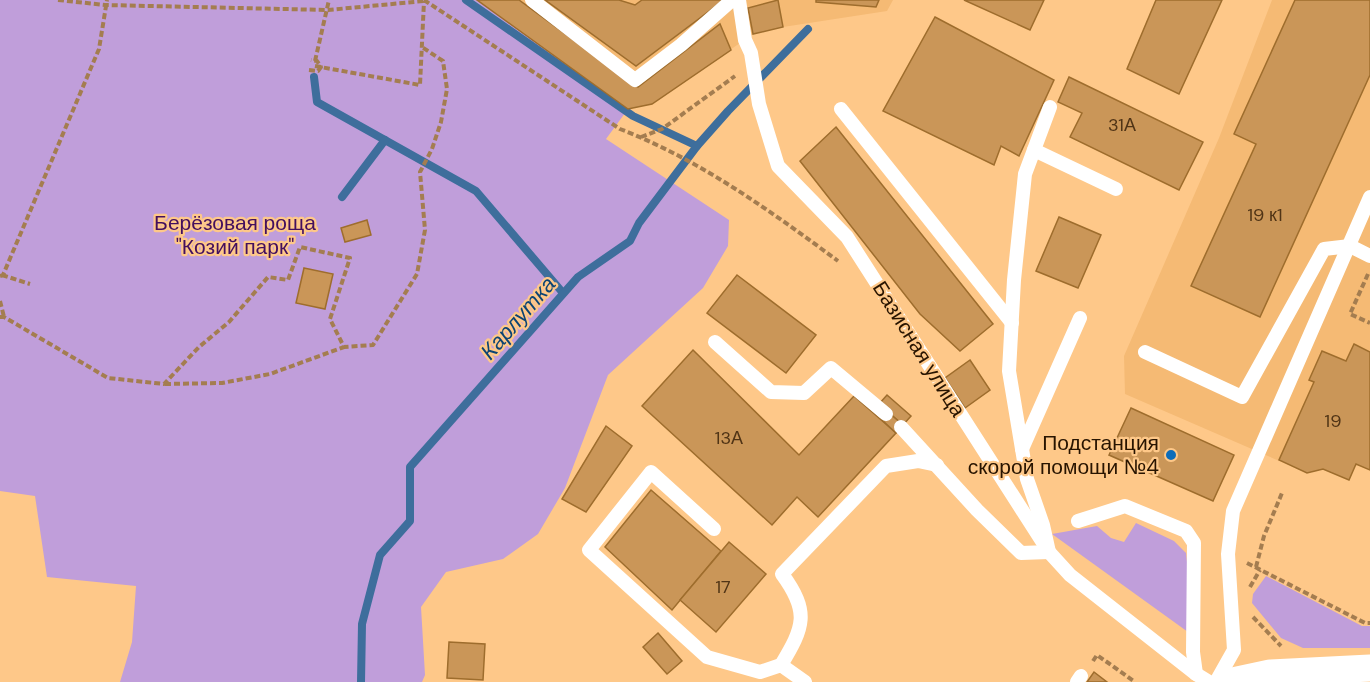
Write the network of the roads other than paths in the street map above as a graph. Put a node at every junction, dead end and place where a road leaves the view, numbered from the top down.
1 (531, 0) edge
2 (732, 0) edge
3 (739, 0) edge
4 (1050, 107) dead end
5 (841, 109) dead end
6 (1034, 150) junction
7 (1116, 189) dead end
8 (1370, 197) edge
9 (1350, 246) junction
10 (1370, 256) edge
11 (1080, 318) dead end
12 (1012, 323) junction
13 (715, 342) dead end
14 (1145, 352) dead end
15 (886, 414) dead end
16 (901, 428) dead end
17 (1022, 449) junction
18 (938, 466) junction
19 (1078, 521) dead end
20 (714, 529) dead end
21 (1049, 552) junction
22 (781, 665) junction
23 (1370, 668) edge
24 (1196, 674) junction
25 (805, 682) edge
26 (1209, 682) edge
27 (1216, 682) edge
28 (1228, 682) edge

1 - 2 lane
3 - 21 lane, Базисная улица
4 - 6 lane
5 - 12 lane
6 - 7 lane
6 - 12 lane
8 - 9 lane
9 - 10 lane
9 - 14 lane
9 - 27 lane
11 - 17 lane
12 - 17 lane
13 - 15 lane
16 - 18 lane
17 - 21 lane
18 - 21 lane
18 - 22 lane
19 - 24 lane
20 - 22 lane
21 - 24 lane, Базисная улица
22 - 25 lane
23 - 28 street
24 - 26 lane, Базисная улица

